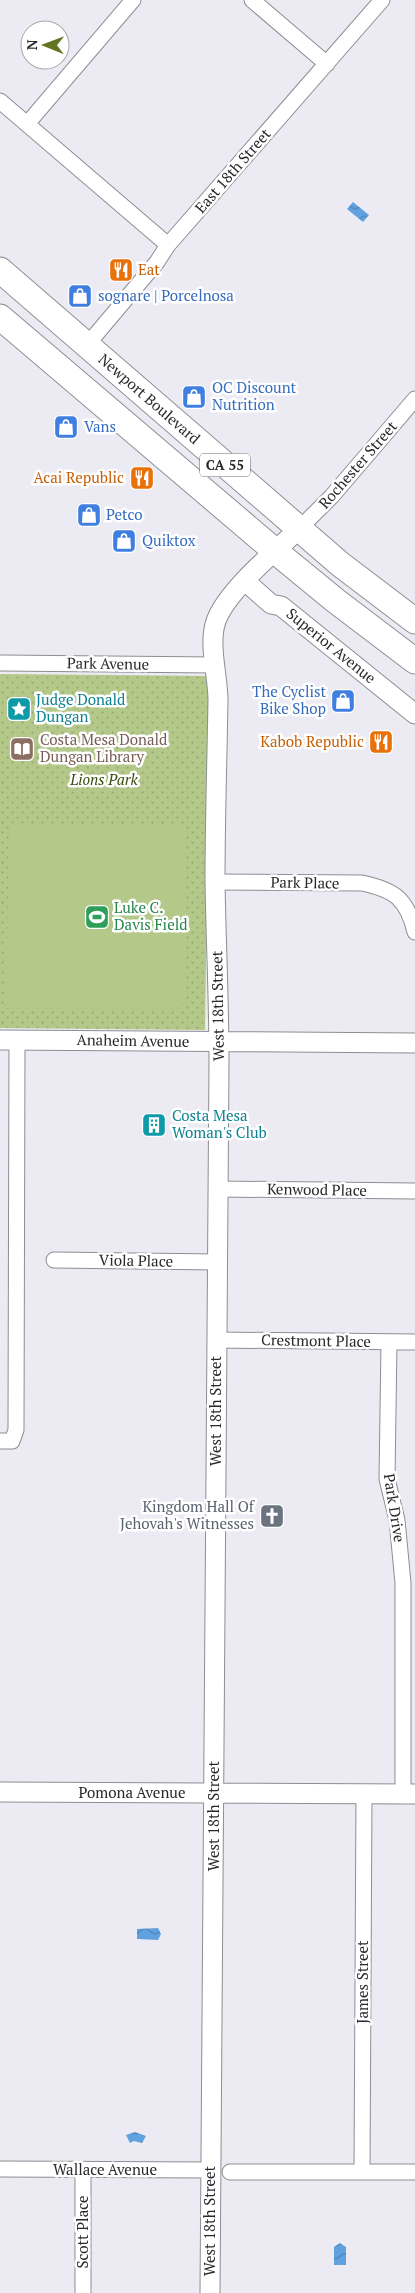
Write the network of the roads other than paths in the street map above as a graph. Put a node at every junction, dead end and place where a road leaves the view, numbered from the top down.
1 (133, 0) edge
2 (252, 0) edge
3 (382, 0) edge
4 (327, 64) junction
5 (0, 101) edge
6 (27, 124) junction
7 (168, 245) junction
8 (0, 270) edge
9 (0, 317) edge
10 (87, 345) junction
11 (415, 399) edge
12 (299, 529) junction
13 (275, 551) junction
14 (245, 581) junction
15 (415, 621) edge
16 (415, 661) edge
17 (0, 663) edge
18 (216, 665) junction
19 (415, 714) edge
20 (215, 882) junction
21 (415, 932) edge
22 (8, 1040) edge
23 (219, 1042) junction
24 (415, 1043) edge
25 (219, 1189) junction
26 (415, 1191) edge
27 (54, 1260) dead end
28 (218, 1262) junction
29 (217, 1340) junction
30 (388, 1342) junction
31 (415, 1342) edge
32 (0, 1441) edge
33 (0, 1792) edge
34 (214, 1793) junction
35 (364, 1793) junction
36 (409, 1794) edge
37 (0, 2169) edge
38 (83, 2170) junction
39 (211, 2170) junction
40 (230, 2172) dead end
41 (362, 2172) junction
42 (415, 2172) edge
43 (84, 2293) edge
44 (210, 2293) edge

1 - 6 street
2 - 4 street
3 - 4 street, East 18th Street
4 - 7 street, East 18th Street
5 - 6 street
6 - 7 street
7 - 10 street, East 18th Street
8 - 10 highway, Newport Boulevard / CA 55
9 - 13 highway, CA 55
10 - 12 highway, Newport Boulevard / CA 55
11 - 12 street, Rochester Street
12 - 13 street, West 18th Street
12 - 15 highway, Newport Boulevard / CA 55
13 - 14 street, West 18th Street
13 - 16 highway, CA 55
14 - 18 street, West 18th Street
14 - 19 street, Superior Avenue
17 - 18 street, Park Avenue
18 - 20 street, West 18th Street
20 - 21 street, Park Place
20 - 23 street, West 18th Street
22 - 23 street, Anaheim Avenue
22 - 32 street
23 - 24 street, Anaheim Avenue
23 - 25 street, West 18th Street
25 - 26 street, Kenwood Place
25 - 28 street, West 18th Street
27 - 28 street, Viola Place
28 - 29 street, West 18th Street
29 - 30 street, Crestmont Place
29 - 34 street, West 18th Street
30 - 31 street, Crestmont Place
30 - 36 street, Park Drive
33 - 34 street, Pomona Avenue
34 - 35 street, Pomona Avenue
34 - 39 street, West 18th Street
35 - 36 street, Pomona Avenue
35 - 41 street, James Street
37 - 38 street, Wallace Avenue
38 - 39 street, Wallace Avenue
38 - 43 street, Scott Place
39 - 44 street, West 18th Street
40 - 41 street
41 - 42 street

